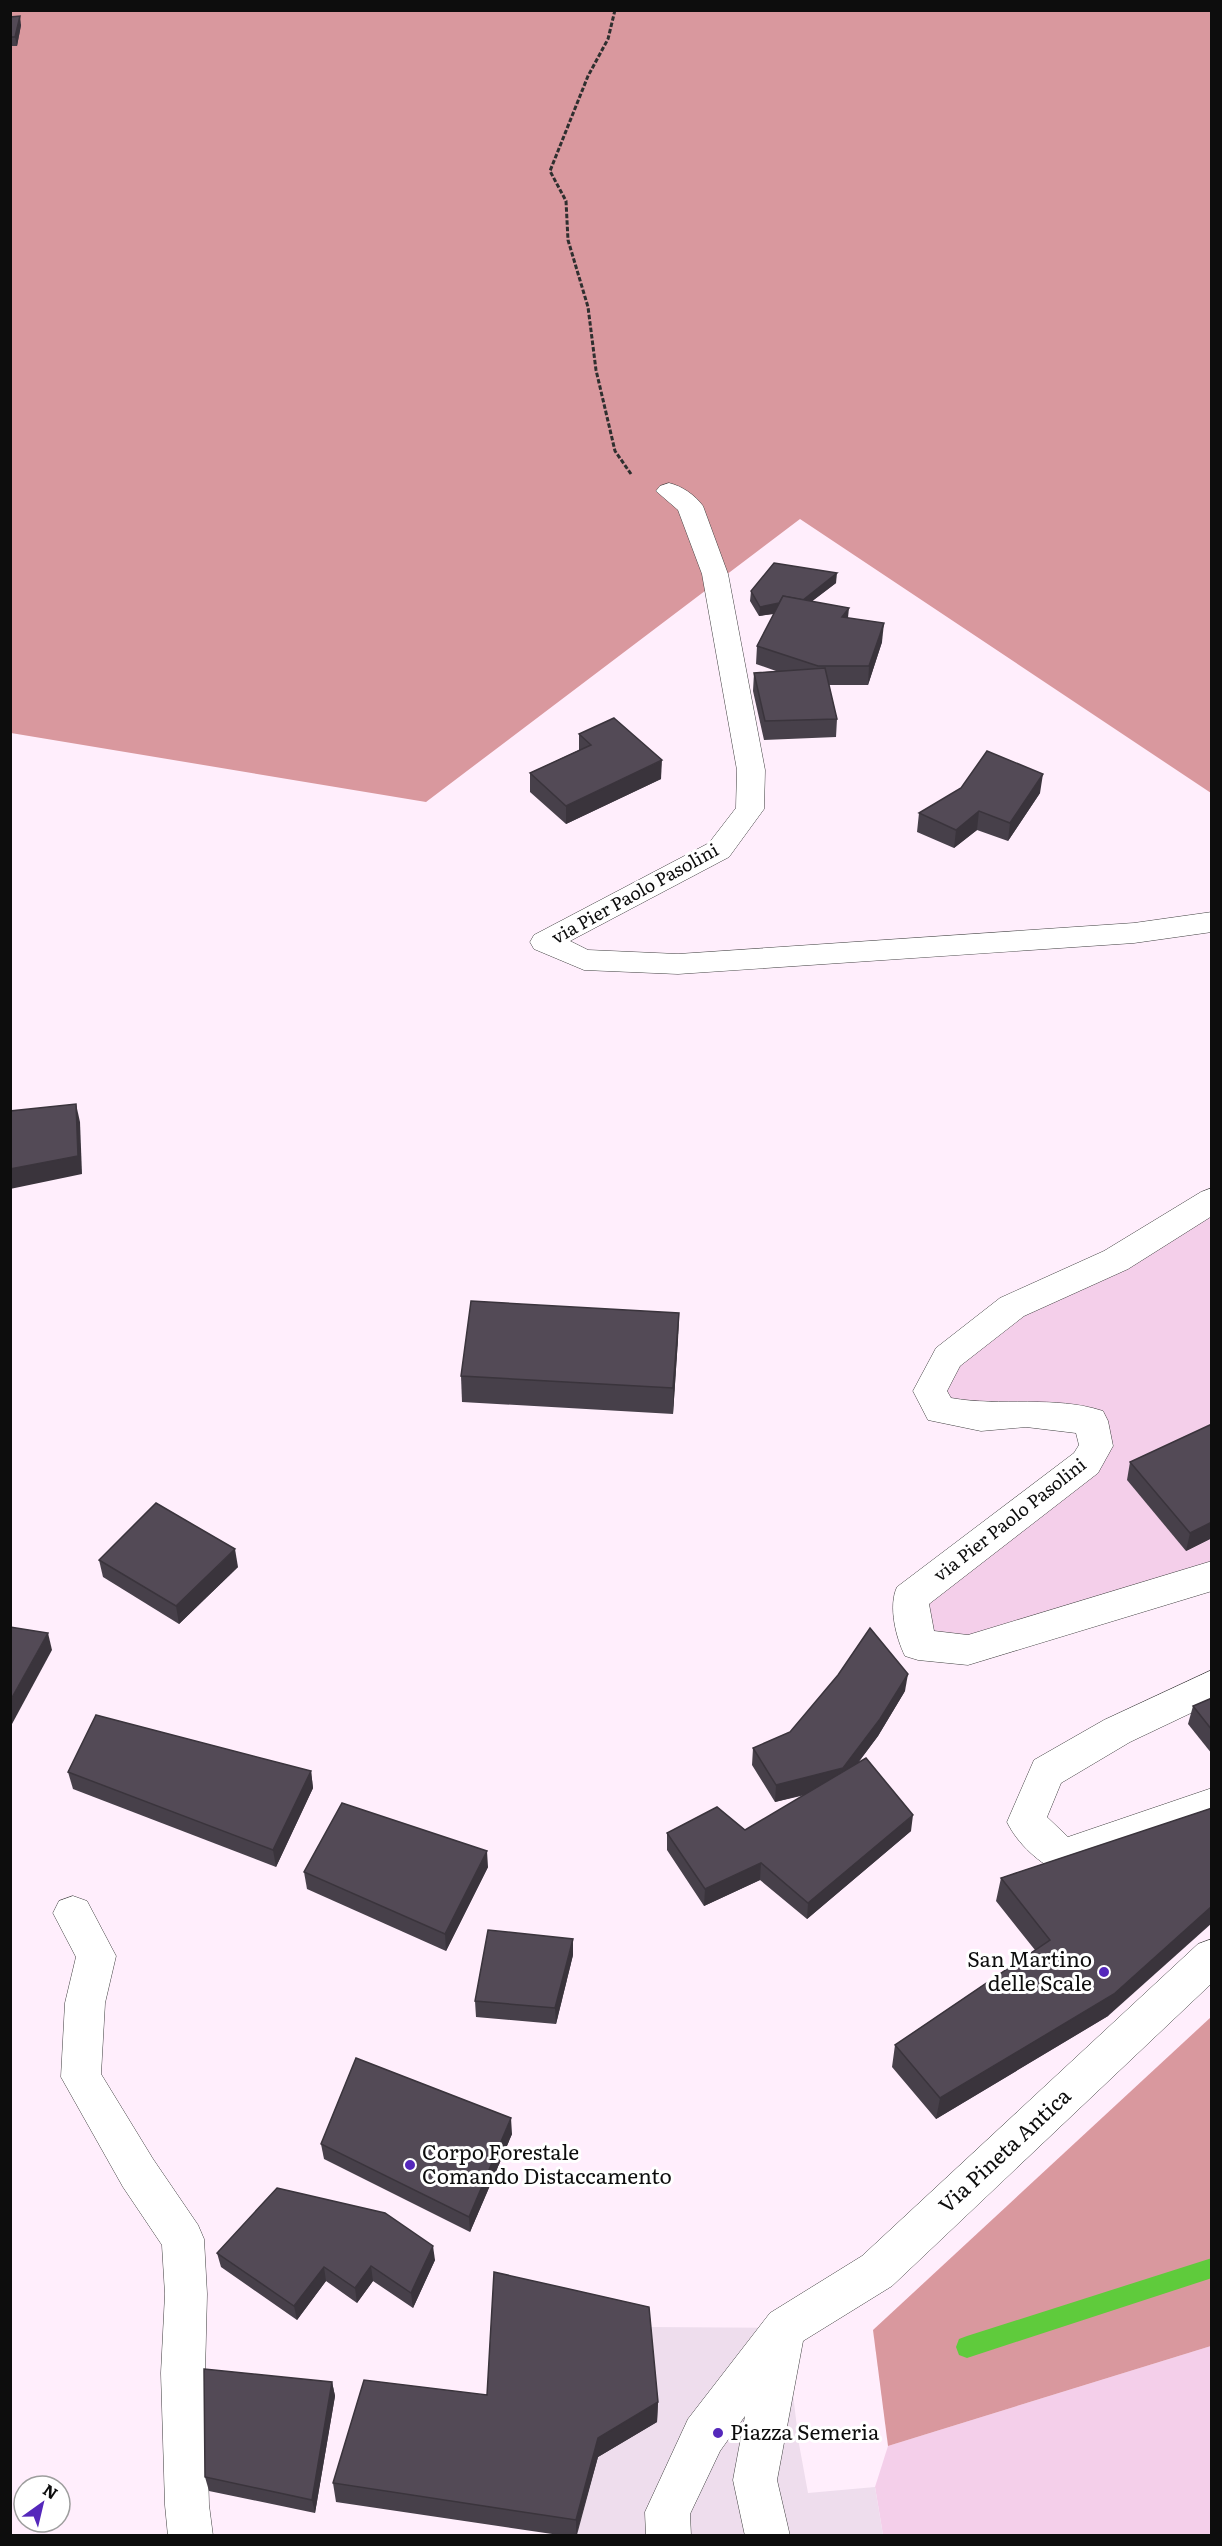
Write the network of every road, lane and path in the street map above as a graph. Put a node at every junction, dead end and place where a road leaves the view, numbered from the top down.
1 (615, 10) edge
2 (669, 491) joint
3 (1212, 922) edge
4 (1212, 1200) edge
5 (1212, 1576) edge
6 (1212, 1685) edge
7 (1212, 1804) edge
8 (73, 1913) dead end
9 (1212, 1957) edge
10 (785, 2328) junction
11 (191, 2535) edge
12 (669, 2535) edge
13 (768, 2535) edge

1 - 2 path
2 - 3 street, via Pier Paolo Pasolini
4 - 5 street, via Pier Paolo Pasolini
6 - 7 street
8 - 11 street
9 - 10 street, Via Pineta Antica
10 - 12 street
10 - 13 street

